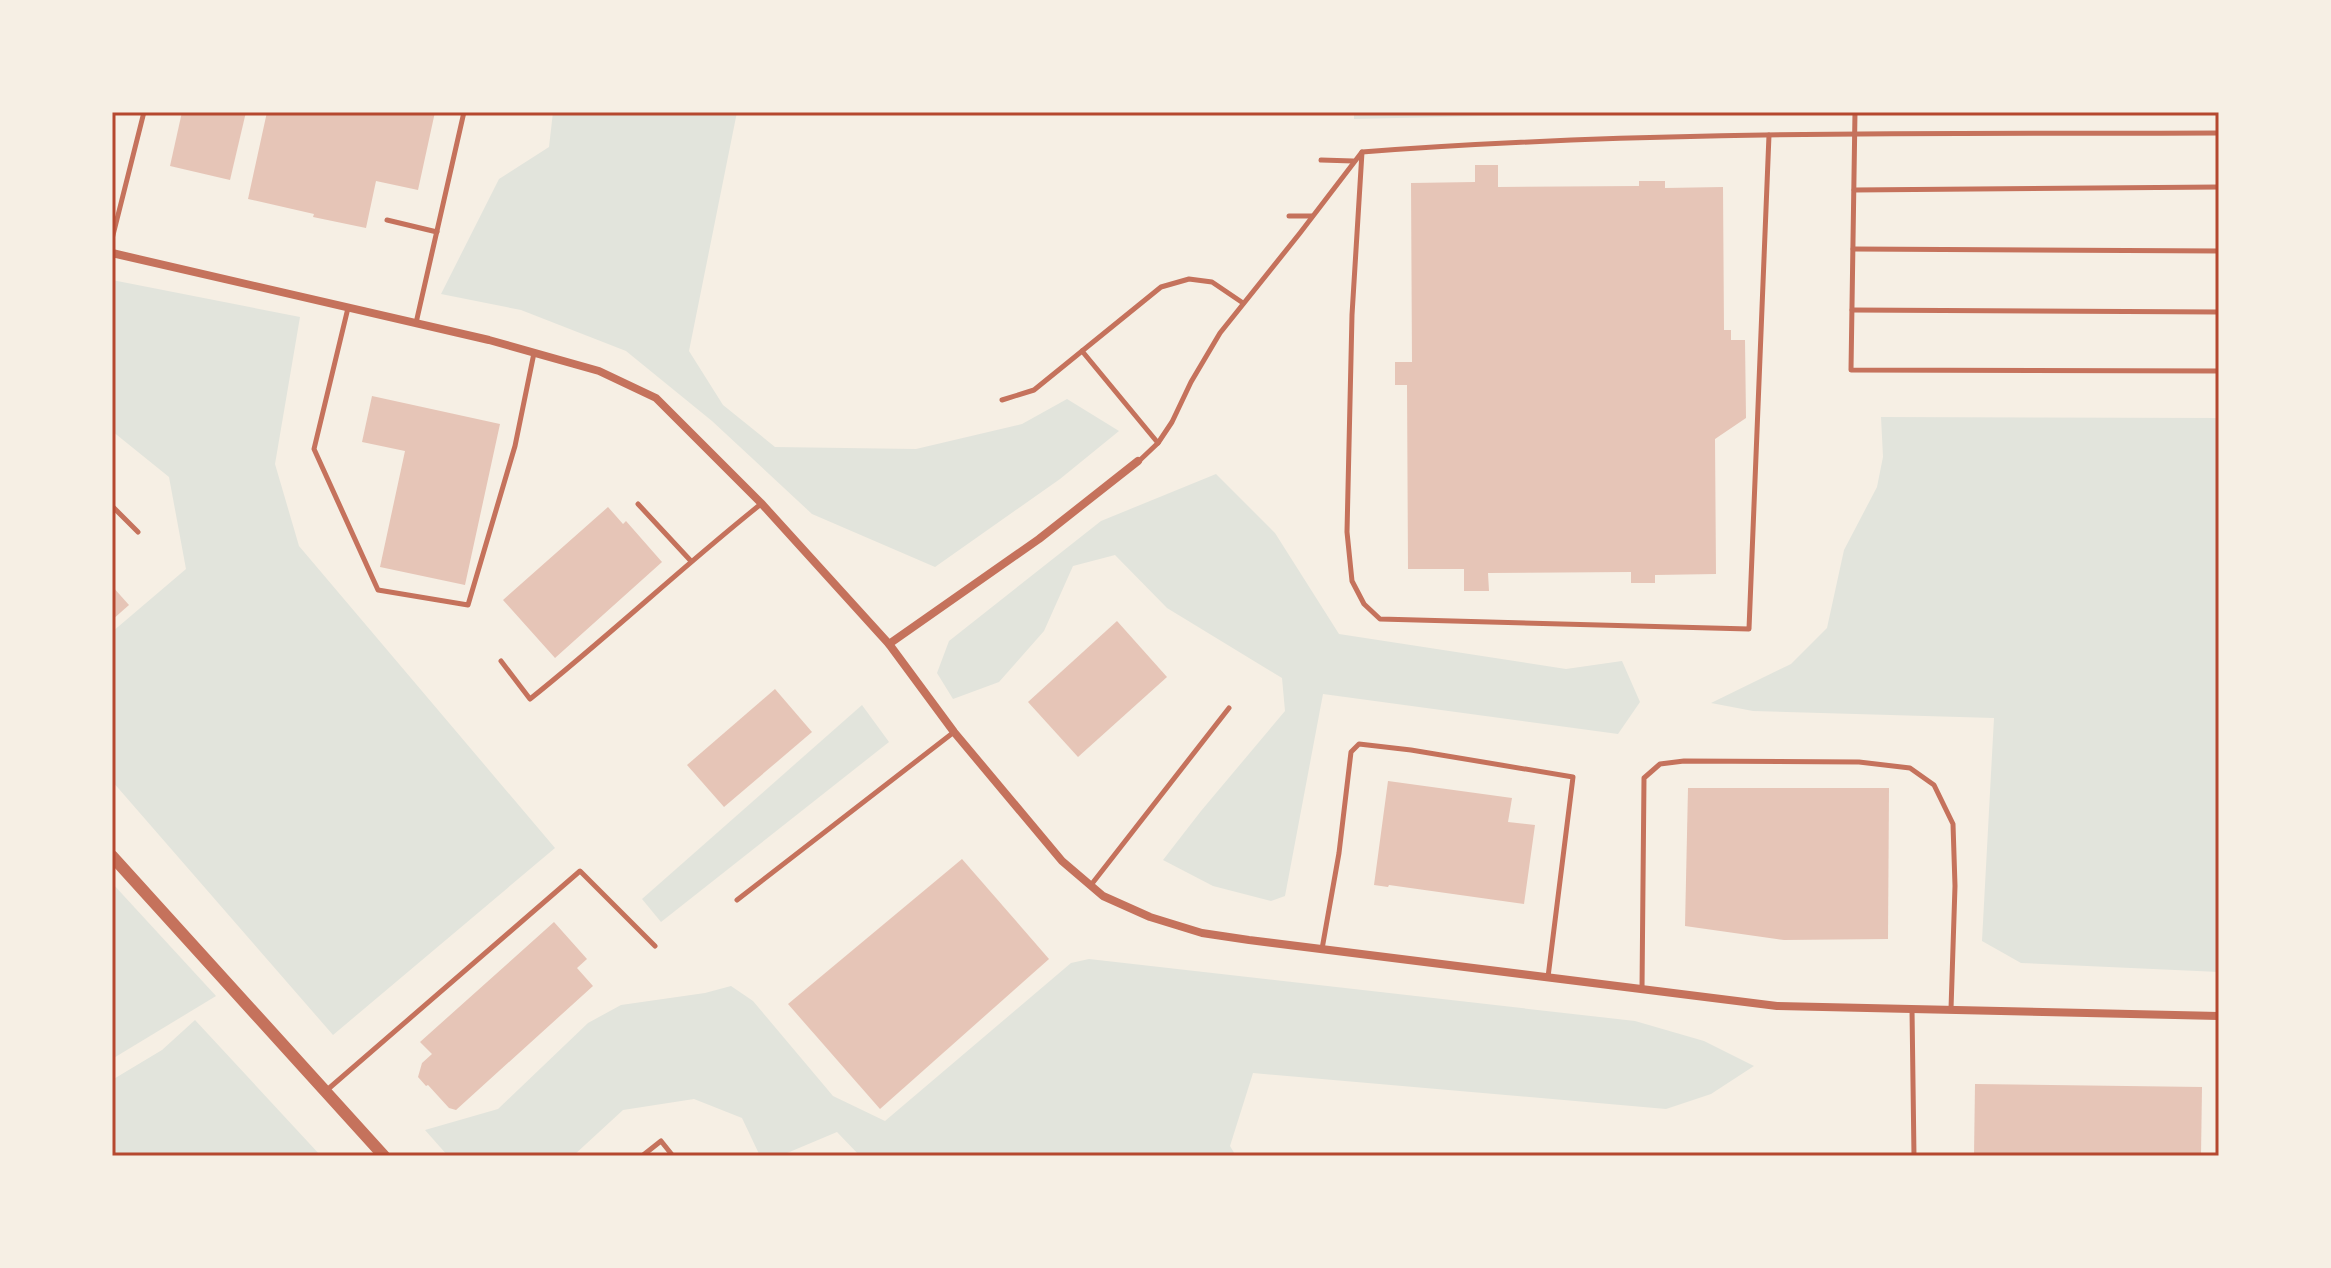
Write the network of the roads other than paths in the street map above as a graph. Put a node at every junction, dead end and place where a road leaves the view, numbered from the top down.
1 (144, 112) edge
2 (464, 112) edge
3 (1855, 112) edge
4 (2219, 133) edge
5 (1855, 134) junction
6 (1769, 135) junction
7 (1362, 152) junction
8 (1321, 160) dead end
9 (1354, 161) junction
10 (2219, 187) edge
11 (1854, 190) junction
12 (1289, 216) dead end
13 (1313, 216) junction
14 (387, 220) dead end
15 (437, 232) junction
16 (112, 239) edge
17 (1853, 249) junction
18 (2219, 251) edge
19 (112, 253) edge
20 (1243, 303) junction
21 (348, 307) junction
22 (1852, 310) junction
23 (2219, 312) edge
24 (416, 323) junction
25 (1081, 351) junction
26 (534, 353) junction
27 (2219, 371) edge
28 (1002, 400) dead end
29 (1158, 443) junction
30 (1138, 461) joint
31 (761, 503) junction
32 (638, 504) dead end
33 (112, 506) edge
34 (138, 532) dead end
35 (690, 560) junction
36 (889, 644) junction
37 (501, 661) dead end
38 (1229, 708) dead end
39 (954, 732) junction
40 (112, 856) edge
41 (1091, 886) junction
42 (737, 900) dead end
43 (655, 946) dead end
44 (1322, 949) junction
45 (1548, 977) junction
46 (1642, 989) junction
47 (1912, 1008) junction
48 (1951, 1009) junction
49 (2219, 1016) edge
50 (326, 1091) junction
51 (384, 1156) edge
52 (642, 1156) edge
53 (673, 1156) edge
54 (1914, 1156) edge

1 - 16 lane
2 - 15 lane
3 - 5 lane
4 - 5 lane
5 - 6 lane
5 - 11 lane
6 - 7 lane
6 - 7 lane
7 - 9 lane
8 - 9 lane
9 - 13 lane
10 - 11 lane
11 - 17 lane
12 - 13 lane
13 - 20 lane
14 - 15 lane
15 - 24 lane
17 - 18 lane
17 - 22 lane
19 - 21 street
20 - 25 lane
20 - 29 lane
21 - 24 street
21 - 26 lane
22 - 23 lane
22 - 27 lane
24 - 26 street
25 - 28 lane
25 - 29 lane
26 - 31 street
29 - 30 lane
30 - 36 street
31 - 35 lane
31 - 36 street
32 - 35 lane
33 - 34 lane
35 - 37 lane
36 - 39 street
38 - 41 lane
39 - 41 street
39 - 42 lane
40 - 50 street
41 - 44 street
43 - 50 lane
44 - 45 street
44 - 45 lane
45 - 46 street
46 - 47 street
46 - 48 lane
47 - 48 street
47 - 54 lane
48 - 49 street
50 - 51 street
52 - 53 lane

